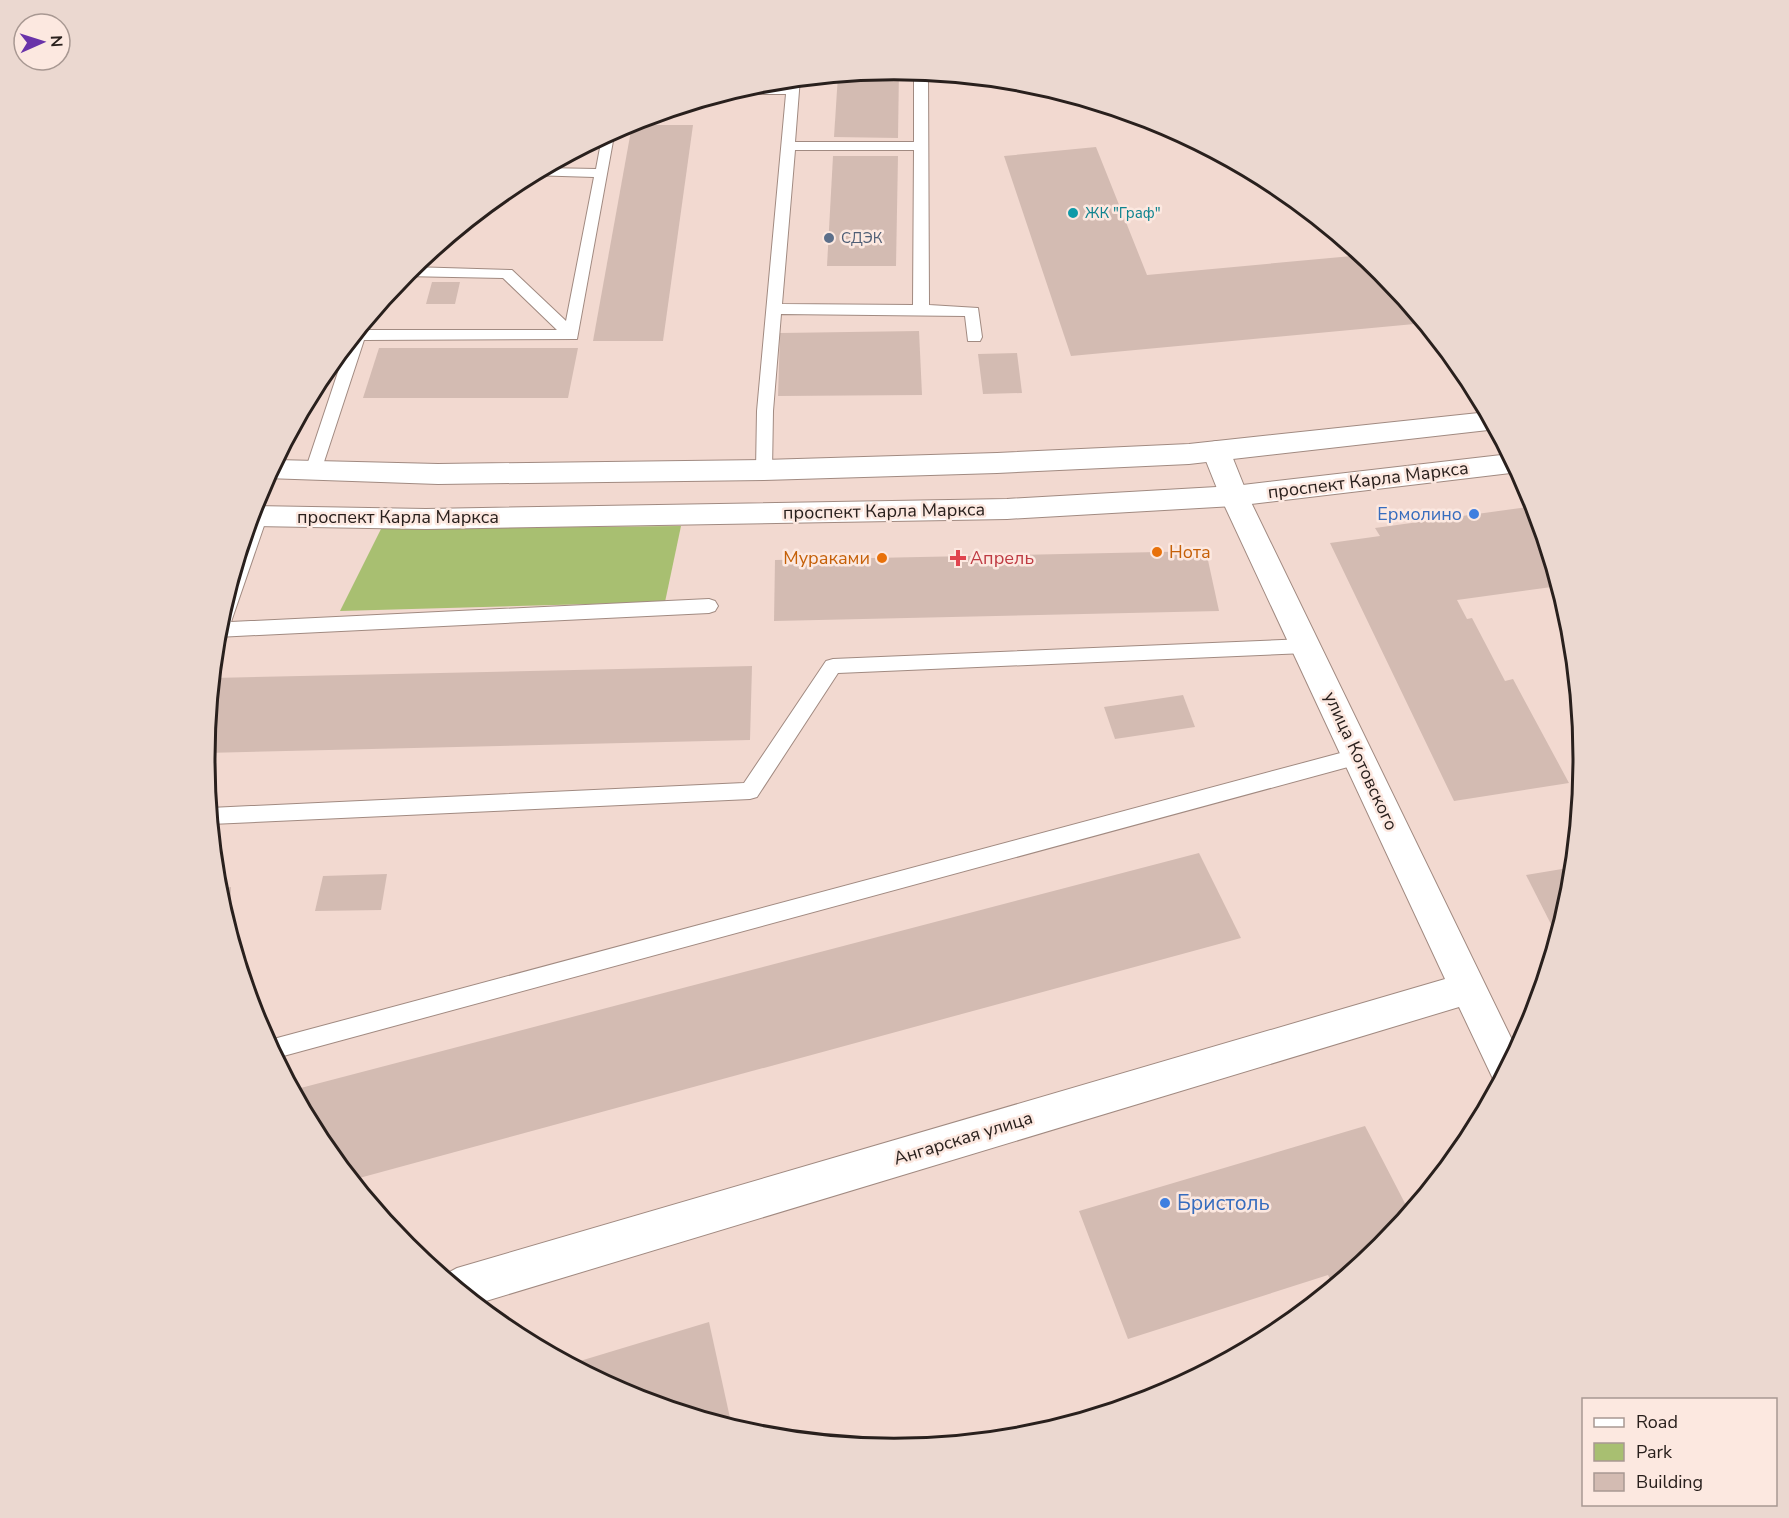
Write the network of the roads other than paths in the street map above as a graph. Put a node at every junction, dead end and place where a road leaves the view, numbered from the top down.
1 (921, 81) edge
2 (793, 87) edge
3 (608, 143) edge
4 (788, 146) junction
5 (921, 146) junction
6 (553, 172) edge
7 (602, 172) junction
8 (421, 272) edge
9 (774, 309) junction
10 (921, 310) junction
11 (366, 332) edge
12 (572, 335) junction
13 (974, 337) dead end
14 (353, 348) edge
15 (1485, 422) edge
16 (1216, 451) junction
17 (1507, 464) edge
18 (280, 470) edge
19 (764, 470) junction
20 (313, 471) junction
21 (1234, 496) junction
22 (260, 517) edge
23 (709, 606) dead end
24 (228, 629) edge
25 (1306, 646) junction
26 (1359, 756) junction
27 (217, 816) edge
28 (1469, 988) junction
29 (279, 1047) edge
30 (1503, 1061) edge
31 (465, 1286) edge

1 - 5 lane
2 - 4 lane
3 - 7 lane
4 - 5 lane
4 - 9 lane
5 - 10 lane
6 - 7 lane
7 - 12 lane
8 - 12 lane
9 - 10 lane
9 - 19 lane
10 - 13 lane
11 - 12 lane
14 - 20 lane
15 - 16 main road
16 - 19 main road
16 - 21 main road, улица Котовского
17 - 21 main road, проспект Карла Маркса
18 - 20 main road
19 - 20 main road
21 - 22 main road, проспект Карла Маркса
21 - 25 main road, улица Котовского
23 - 24 lane
25 - 26 main road, улица Котовского
25 - 27 lane
26 - 28 main road, улица Котовского
26 - 29 lane
28 - 30 main road, улица Котовского
28 - 31 main road, Ангарская улица

